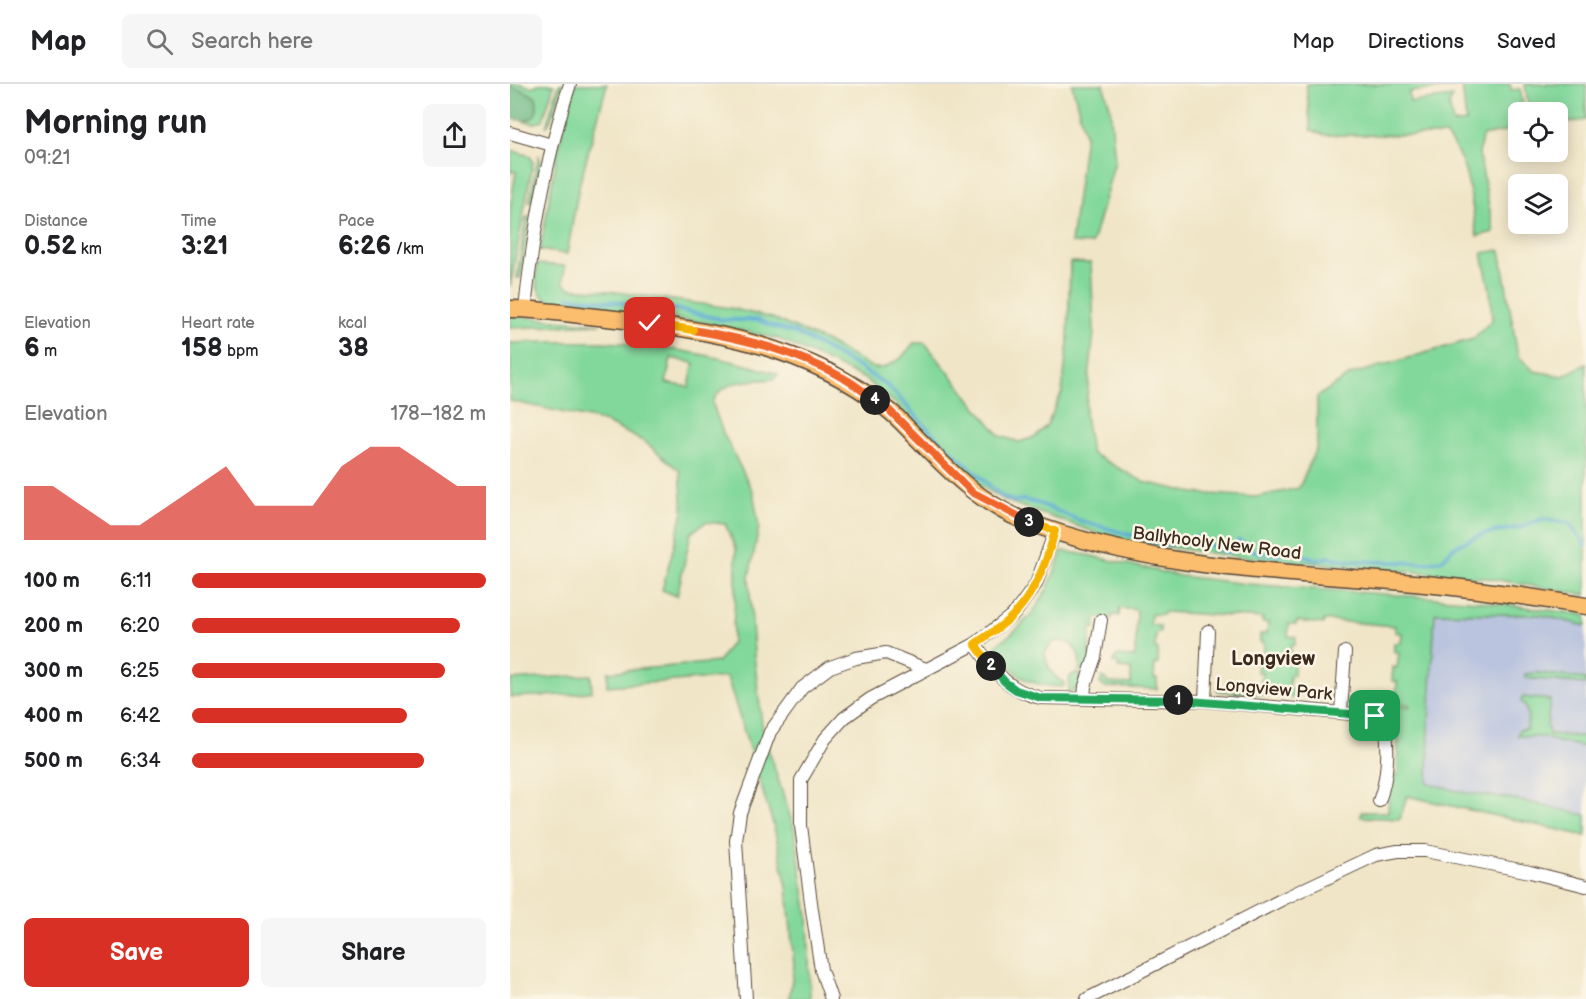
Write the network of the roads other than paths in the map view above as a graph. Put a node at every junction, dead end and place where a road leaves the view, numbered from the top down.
1 (570, 84) edge
2 (510, 133) edge
3 (552, 146) junction
4 (518, 309) edge
5 (1055, 531) junction
6 (1586, 606) edge
7 (1101, 620) dead end
8 (1208, 631) dead end
9 (975, 644) junction
10 (1345, 652) dead end
11 (927, 669) junction
12 (1084, 699) junction
13 (1205, 701) junction
14 (1341, 712) junction
15 (1378, 801) dead end
16 (1586, 886) edge
17 (746, 999) edge
18 (831, 999) edge
19 (1087, 999) edge

1 - 3 street
2 - 3 street
3 - 4 street
4 - 5 main road, Ballyhooly New Road
5 - 6 main road, Ballyhooly New Road
5 - 9 street
7 - 12 street
8 - 13 street, Longview Park
9 - 11 street
9 - 12 street, Longview Park
10 - 14 street, Longview Park
11 - 17 street
11 - 18 street
12 - 13 street, Longview Park
13 - 14 street, Longview Park
14 - 15 street, Longview Park
16 - 19 street

